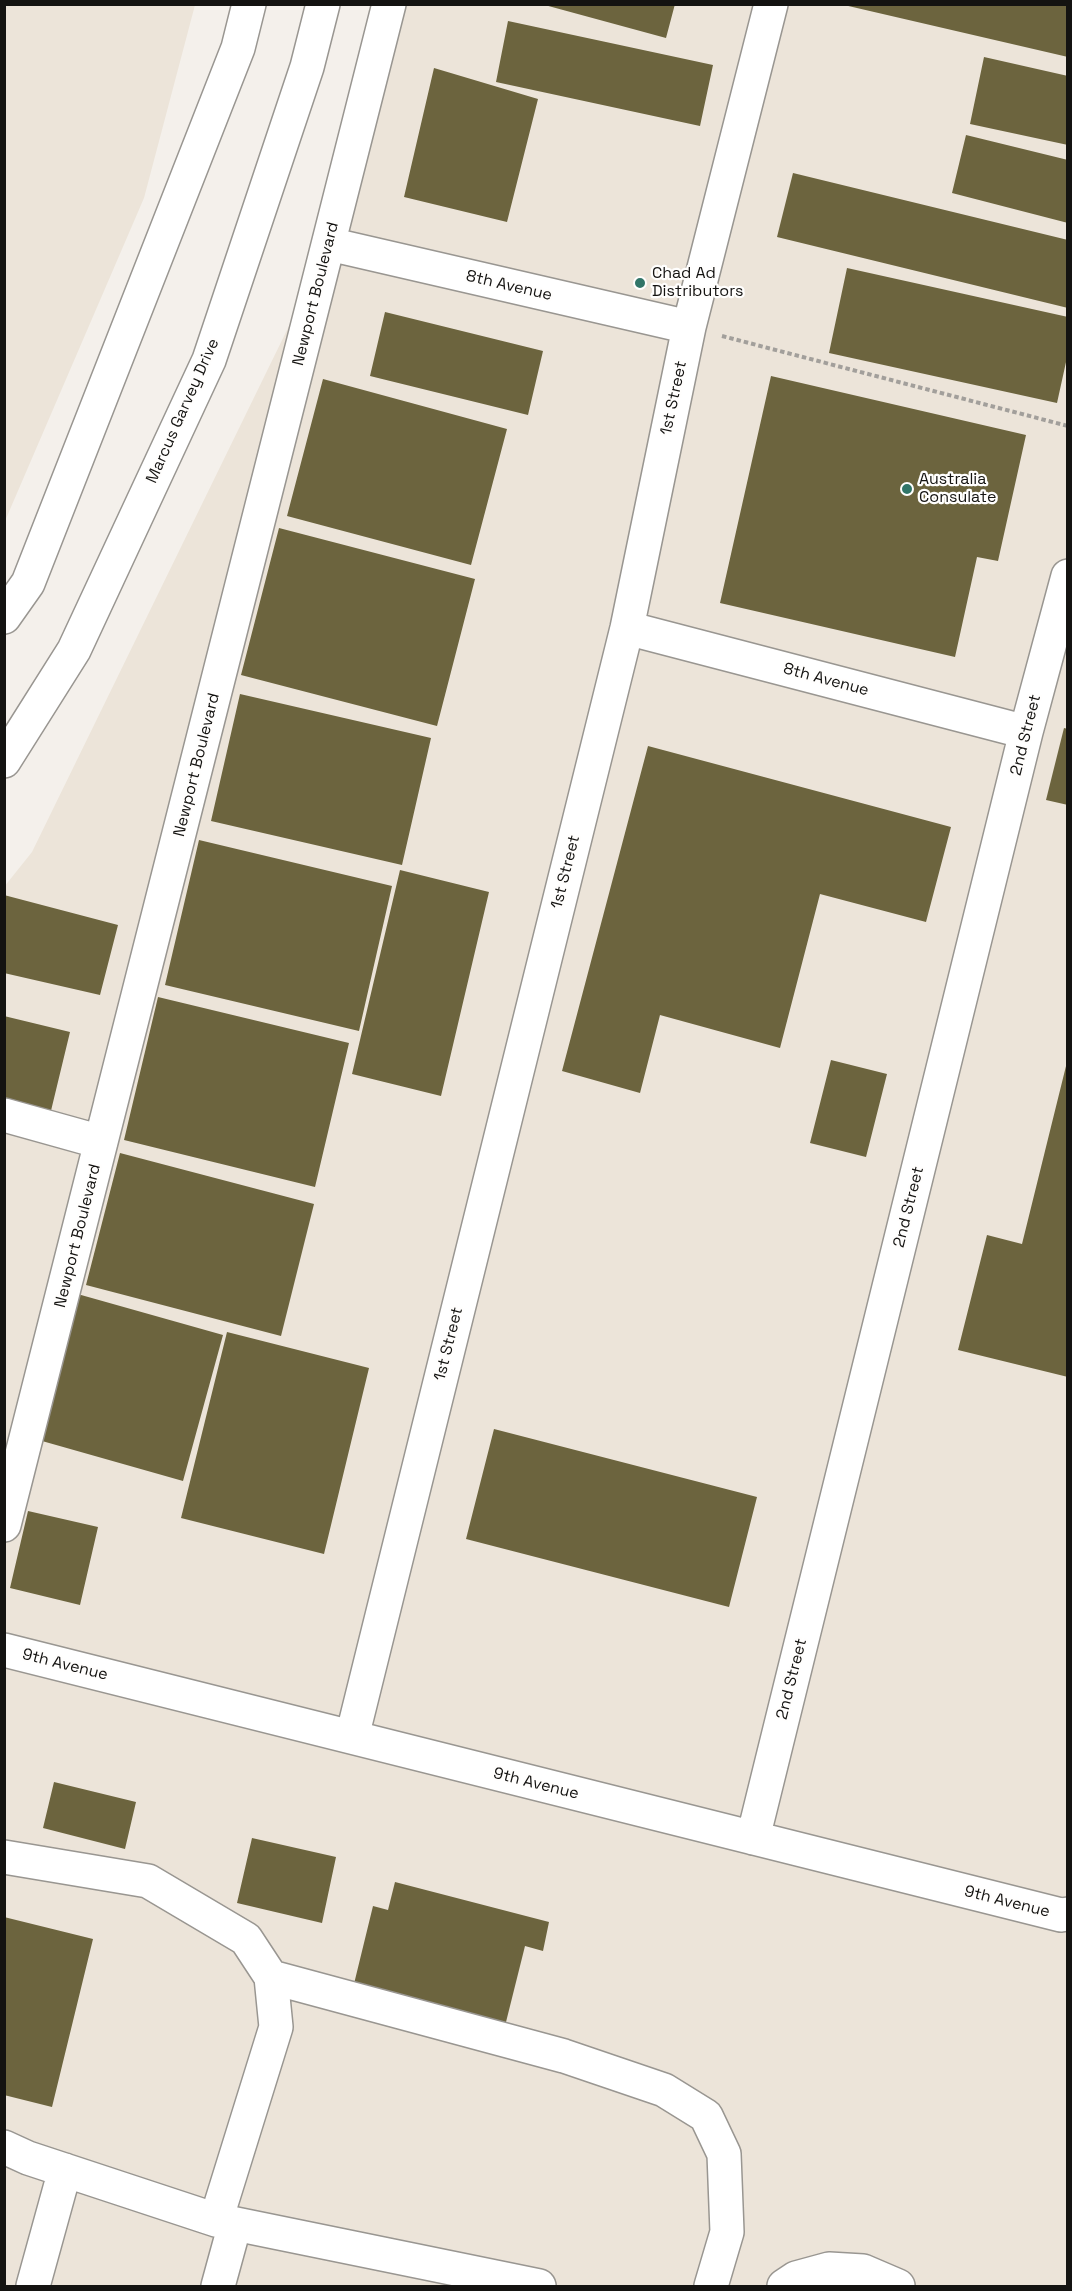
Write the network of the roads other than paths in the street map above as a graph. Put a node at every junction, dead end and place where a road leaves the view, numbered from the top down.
1 (249, 4) edge
2 (323, 4) edge
3 (388, 4) edge
4 (771, 4) edge
5 (329, 244) junction
6 (689, 327) junction
7 (1068, 576) edge
8 (4, 617) edge
9 (627, 628) junction
10 (1026, 732) junction
11 (4, 761) edge
12 (4, 1115) edge
13 (102, 1142) junction
14 (4, 1526) edge
15 (4, 1650) edge
16 (352, 1737) junction
17 (753, 1838) junction
18 (4, 1857) edge
19 (1068, 1914) edge
20 (271, 1977) junction
21 (4, 2147) edge
22 (65, 2170) junction
23 (226, 2222) junction
24 (33, 2286) edge
25 (218, 2286) edge
26 (539, 2286) edge
27 (711, 2286) edge
28 (784, 2286) edge
29 (898, 2286) edge

1 - 8 main road
2 - 11 main road, Marcus Garvey Drive
3 - 5 main road, Newport Boulevard
4 - 6 main road, 1st Street
5 - 6 main road, 8th Avenue
5 - 13 main road, Newport Boulevard
6 - 9 main road, 1st Street
7 - 10 main road, 2nd Street
9 - 10 main road, 8th Avenue
9 - 16 main road, 1st Street
10 - 17 main road, 2nd Street
12 - 13 main road
13 - 14 main road, Newport Boulevard
15 - 16 main road, 9th Avenue
16 - 17 main road, 9th Avenue
17 - 19 main road, 9th Avenue
18 - 20 main road
20 - 23 main road
20 - 27 main road
21 - 22 main road
22 - 23 main road
22 - 24 main road
23 - 25 main road
23 - 26 main road
28 - 29 main road

